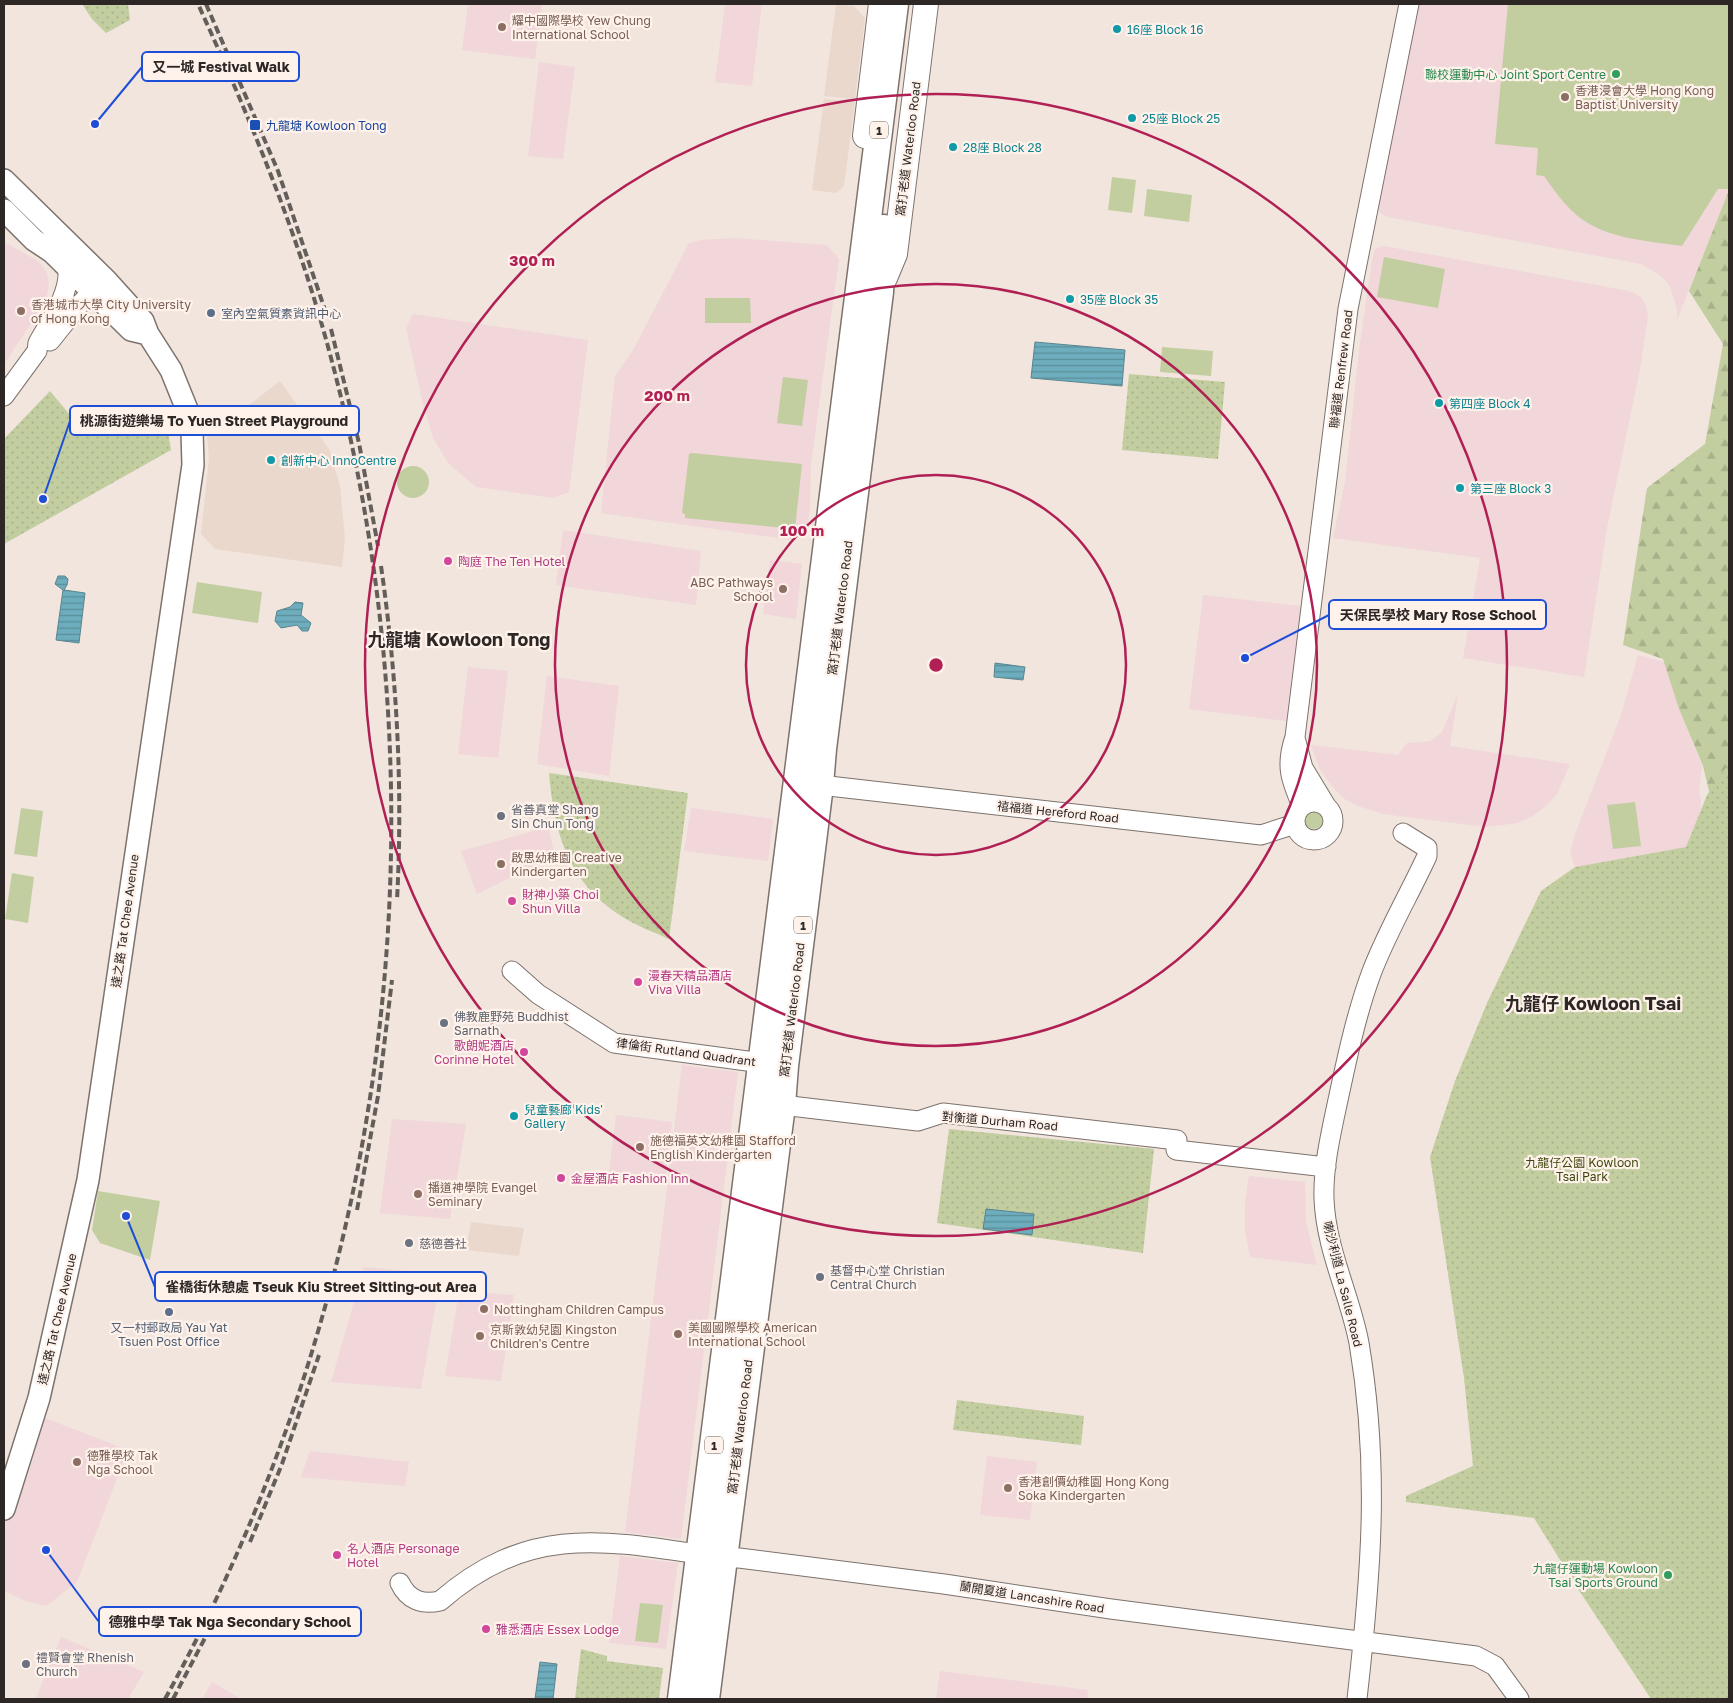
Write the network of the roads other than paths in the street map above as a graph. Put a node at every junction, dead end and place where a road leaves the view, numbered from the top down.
1 (880, 4) edge
2 (895, 4) edge
3 (913, 4) edge
4 (926, 4) edge
5 (1409, 4) edge
6 (4, 180) edge
7 (4, 210) edge
8 (68, 270) junction
9 (99, 286) junction
10 (869, 294) junction
11 (37, 351) junction
12 (4, 396) edge
13 (1294, 737) junction
14 (820, 784) junction
15 (796, 800) junction
16 (1302, 806) junction
17 (1326, 806) junction
18 (1295, 824) junction
19 (1403, 833) dead end
20 (512, 971) dead end
21 (762, 1063) junction
22 (782, 1105) junction
23 (752, 1127) junction
24 (1326, 1167) junction
25 (4, 1509) edge
26 (712, 1556) junction
27 (400, 1584) dead end
28 (1364, 1641) junction
29 (681, 1699) edge
30 (706, 1699) edge
31 (1357, 1699) edge
32 (1519, 1699) edge

1 - 10 main road, 窩打老道 Waterloo Road
2 - 10 highway, 窩打老道 Waterloo Road / 1
3 - 10 highway, 窩打老道 Waterloo Road / 1
4 - 10 main road, 窩打老道 Waterloo Road
5 - 13 street, 聯福道 Renfrew Road
6 - 9 main road, 達之路 Tat Chee Avenue
7 - 8 main road, 達之路 Tat Chee Avenue
8 - 9 main road, 達之路 Tat Chee Avenue
8 - 11 street
9 - 11 street
9 - 25 main road, 達之路 Tat Chee Avenue
10 - 14 highway, 窩打老道 Waterloo Road / 1
10 - 15 highway, 窩打老道 Waterloo Road / 1
11 - 12 street
13 - 16 street, 聯福道 Renfrew Road
13 - 17 street, 聯福道 Renfrew Road
14 - 15 highway
14 - 18 street, 禧福道 Hereford Road
14 - 22 highway, 窩打老道 Waterloo Road / 1
15 - 21 highway, 窩打老道 Waterloo Road / 1
16 - 17 street
16 - 18 street
17 - 18 street
19 - 24 street, 喇沙利道 La Salle Road
20 - 21 street, 律倫街 Rutland Quadrant
21 - 22 street
21 - 23 highway, 窩打老道 Waterloo Road / 1
22 - 23 highway
22 - 24 street, 對衡道 Durham Road
22 - 26 highway, 窩打老道 Waterloo Road / 1
23 - 26 highway, 窩打老道 Waterloo Road / 1
24 - 28 street, 喇沙利道 La Salle Road
26 - 27 street, 蘭開夏道 Lancashire Road
26 - 28 street, 蘭開夏道 Lancashire Road
26 - 29 highway, 窩打老道 Waterloo Road / 1
26 - 30 highway, 窩打老道 Waterloo Road / 1
28 - 31 street, 喇沙利道 La Salle Road
28 - 32 street, 蘭開夏道 Lancashire Road

